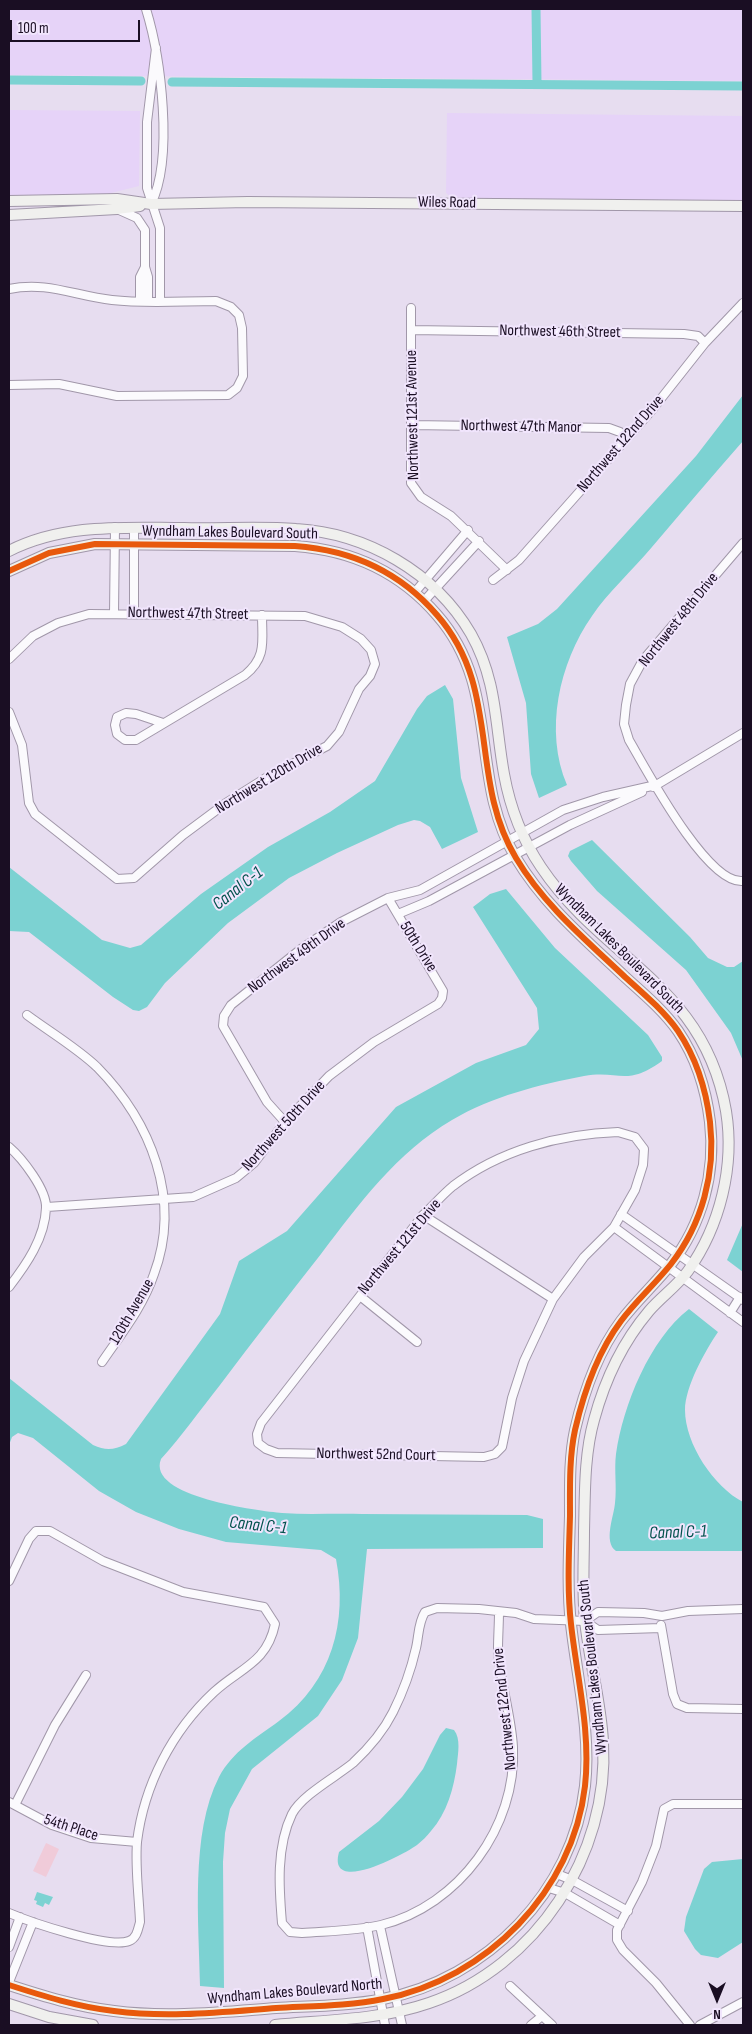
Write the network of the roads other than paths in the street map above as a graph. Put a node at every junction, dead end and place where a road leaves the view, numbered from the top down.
1 (146, 9) edge
2 (156, 48) junction
3 (9, 201) edge
4 (151, 204) junction
5 (743, 206) edge
6 (117, 209) junction
7 (9, 215) edge
8 (144, 267) junction
9 (148, 282) junction
10 (160, 282) junction
11 (9, 289) edge
12 (140, 301) junction
13 (148, 301) junction
14 (160, 301) junction
15 (743, 303) edge
16 (411, 308) dead end
17 (411, 330) junction
18 (705, 343) junction
19 (9, 385) edge
20 (412, 425) junction
21 (626, 437) junction
22 (115, 527) junction
23 (134, 528) junction
24 (468, 530) junction
25 (479, 541) junction
26 (743, 543) edge
27 (114, 544) junction
28 (134, 544) junction
29 (9, 551) edge
30 (507, 570) junction
31 (9, 571) edge
32 (426, 579) junction
33 (493, 580) dead end
34 (436, 589) junction
35 (415, 592) junction
36 (424, 601) junction
37 (114, 614) junction
38 (134, 614) junction
39 (262, 615) junction
40 (371, 650) joint
41 (9, 659) edge
42 (9, 712) edge
43 (163, 723) junction
44 (743, 733) edge
45 (656, 785) junction
46 (521, 832) junction
47 (508, 840) junction
48 (529, 848) junction
49 (514, 856) junction
50 (743, 881) edge
51 (388, 898) junction
52 (398, 914) junction
53 (442, 998) joint
54 (27, 1015) dead end
55 (285, 1122) junction
56 (9, 1148) edge
57 (164, 1200) junction
58 (47, 1207) junction
59 (621, 1214) junction
60 (423, 1215) junction
61 (614, 1227) junction
62 (678, 1254) junction
63 (693, 1264) junction
64 (668, 1268) junction
65 (682, 1278) junction
66 (9, 1287) edge
67 (360, 1296) junction
68 (553, 1299) junction
69 (742, 1299) edge
70 (730, 1313) junction
71 (743, 1322) edge
72 (417, 1342) dead end
73 (102, 1362) dead end
74 (258, 1443) joint
75 (9, 1581) edge
76 (743, 1609) edge
77 (499, 1612) junction
78 (662, 1616) junction
79 (571, 1621) junction
80 (585, 1621) junction
81 (661, 1628) junction
82 (86, 1675) dead end
83 (743, 1709) edge
84 (12, 1803) edge
85 (743, 1804) edge
86 (137, 1842) junction
87 (557, 1874) junction
88 (572, 1880) junction
89 (549, 1888) junction
90 (566, 1893) junction
91 (628, 1911) junction
92 (9, 1912) edge
93 (20, 1917) junction
94 (33, 1922) junction
95 (620, 1925) junction
96 (380, 1926) junction
97 (367, 1927) junction
98 (9, 1947) edge
99 (9, 1984) edge
100 (510, 1986) dead end
101 (395, 1996) junction
102 (381, 2000) junction
103 (743, 2002) edge
104 (9, 2004) edge
105 (399, 2012) junction
106 (542, 2016) junction
107 (384, 2020) edge
108 (93, 2025) edge
109 (275, 2025) edge
110 (402, 2025) edge
111 (531, 2025) edge
112 (552, 2025) edge
113 (690, 2025) edge
114 (700, 2025) edge

1 - 2 street
2 - 4 street
2 - 4 street
3 - 4 street, Wiles Road
4 - 5 street, Wiles Road
4 - 6 street, Wiles Road
4 - 10 street
6 - 7 street, Wiles Road
6 - 8 street
8 - 9 street
8 - 12 street
9 - 10 street
9 - 13 street
10 - 14 street
11 - 12 street
12 - 13 street
13 - 14 street
14 - 19 street
15 - 18 street, Northwest 122nd Drive
16 - 17 street, Northwest 121st Avenue
17 - 18 street, Northwest 46th Street
17 - 20 street, Northwest 121st Avenue
18 - 21 street, Northwest 122nd Drive
20 - 21 street, Northwest 47th Manor
20 - 24 street, Northwest 121st Avenue
21 - 30 street, Northwest 122nd Drive
22 - 23 street, Wyndham Lakes Boulevard South
22 - 27 street
22 - 29 street, Wyndham Lakes Boulevard South
23 - 28 street
23 - 32 street, Wyndham Lakes Boulevard South
24 - 25 street, Northwest 121st Avenue
24 - 32 street
25 - 30 street, Northwest 121st Avenue
25 - 34 street
26 - 45 street, Northwest 48th Drive
27 - 28 street, Wyndham Lakes Boulevard South
27 - 31 street, Wyndham Lakes Boulevard South
27 - 37 street
28 - 35 street, Wyndham Lakes Boulevard South
28 - 38 street
30 - 33 street, Northwest 122nd Drive
32 - 34 street, Wyndham Lakes Boulevard South
32 - 35 street
34 - 36 street
34 - 46 street, Wyndham Lakes Boulevard South
35 - 36 street, Wyndham Lakes Boulevard South
36 - 47 street, Wyndham Lakes Boulevard South
37 - 38 street, Northwest 47th Street
37 - 41 street, Northwest 47th Street
38 - 39 street, Northwest 47th Street
39 - 40 street, Northwest 47th Street
39 - 43 street
40 - 42 street, Northwest 120th Drive
43 - 43 street
44 - 45 street, Northwest 49th Drive
45 - 46 street, Northwest 49th Drive
45 - 48 street, Northwest 49th Drive
45 - 50 street, Northwest 48th Drive
46 - 47 street, Northwest 49th Drive
46 - 48 street, Wyndham Lakes Boulevard South
47 - 49 street, Wyndham Lakes Boulevard South
47 - 51 street, Northwest 49th Drive
48 - 49 street, Northwest 49th Drive
48 - 63 street, Wyndham Lakes Boulevard South
49 - 52 street, Northwest 49th Drive
49 - 62 street, Wyndham Lakes Boulevard South
51 - 52 street, 50th Drive
51 - 55 street, Northwest 49th Drive
52 - 53 street, 50th Drive
53 - 55 street, Northwest 50th Drive
54 - 57 street, 120th Avenue
55 - 57 street, Northwest 50th Drive
56 - 58 street
57 - 58 street, Northwest 50th Drive
57 - 73 street, 120th Avenue
58 - 66 street
59 - 60 street, Northwest 121st Drive
59 - 61 street
59 - 62 street
60 - 67 street, Northwest 121st Drive
60 - 68 street
61 - 64 street
61 - 68 street
62 - 63 street
62 - 64 street, Wyndham Lakes Boulevard South
63 - 65 street, Wyndham Lakes Boulevard South
63 - 69 street
64 - 65 street
64 - 79 street, Wyndham Lakes Boulevard South
65 - 70 street
65 - 80 street, Wyndham Lakes Boulevard South
67 - 72 street
67 - 74 street, Northwest 121st Drive
68 - 74 street, Northwest 52nd Court
69 - 70 street
70 - 71 street
75 - 86 street
76 - 78 street
77 - 79 street
77 - 96 street, Northwest 122nd Drive
77 - 97 street
78 - 80 street
78 - 81 street
79 - 80 street
79 - 87 street, Wyndham Lakes Boulevard South
80 - 81 street
80 - 88 street, Wyndham Lakes Boulevard South
81 - 83 street
82 - 84 street
84 - 86 street, 54th Place
85 - 91 street
86 - 94 street
87 - 88 street
87 - 89 street, Wyndham Lakes Boulevard South
88 - 90 street, Wyndham Lakes Boulevard North
88 - 91 street
89 - 90 street
89 - 101 street, Wyndham Lakes Boulevard North
90 - 95 street
90 - 105 street, Wyndham Lakes Boulevard North
91 - 95 street
92 - 93 street
93 - 94 street
93 - 98 street
94 - 99 street
95 - 113 street
96 - 97 street
96 - 101 street
97 - 102 street
99 - 102 street, Wyndham Lakes Boulevard North
100 - 106 street
101 - 102 street, Wyndham Lakes Boulevard North
101 - 105 street
102 - 107 street
103 - 114 street
104 - 108 street
105 - 107 street, Wyndham Lakes Boulevard North
105 - 110 street
106 - 111 street
106 - 112 street
107 - 109 street, Wyndham Lakes Boulevard North

